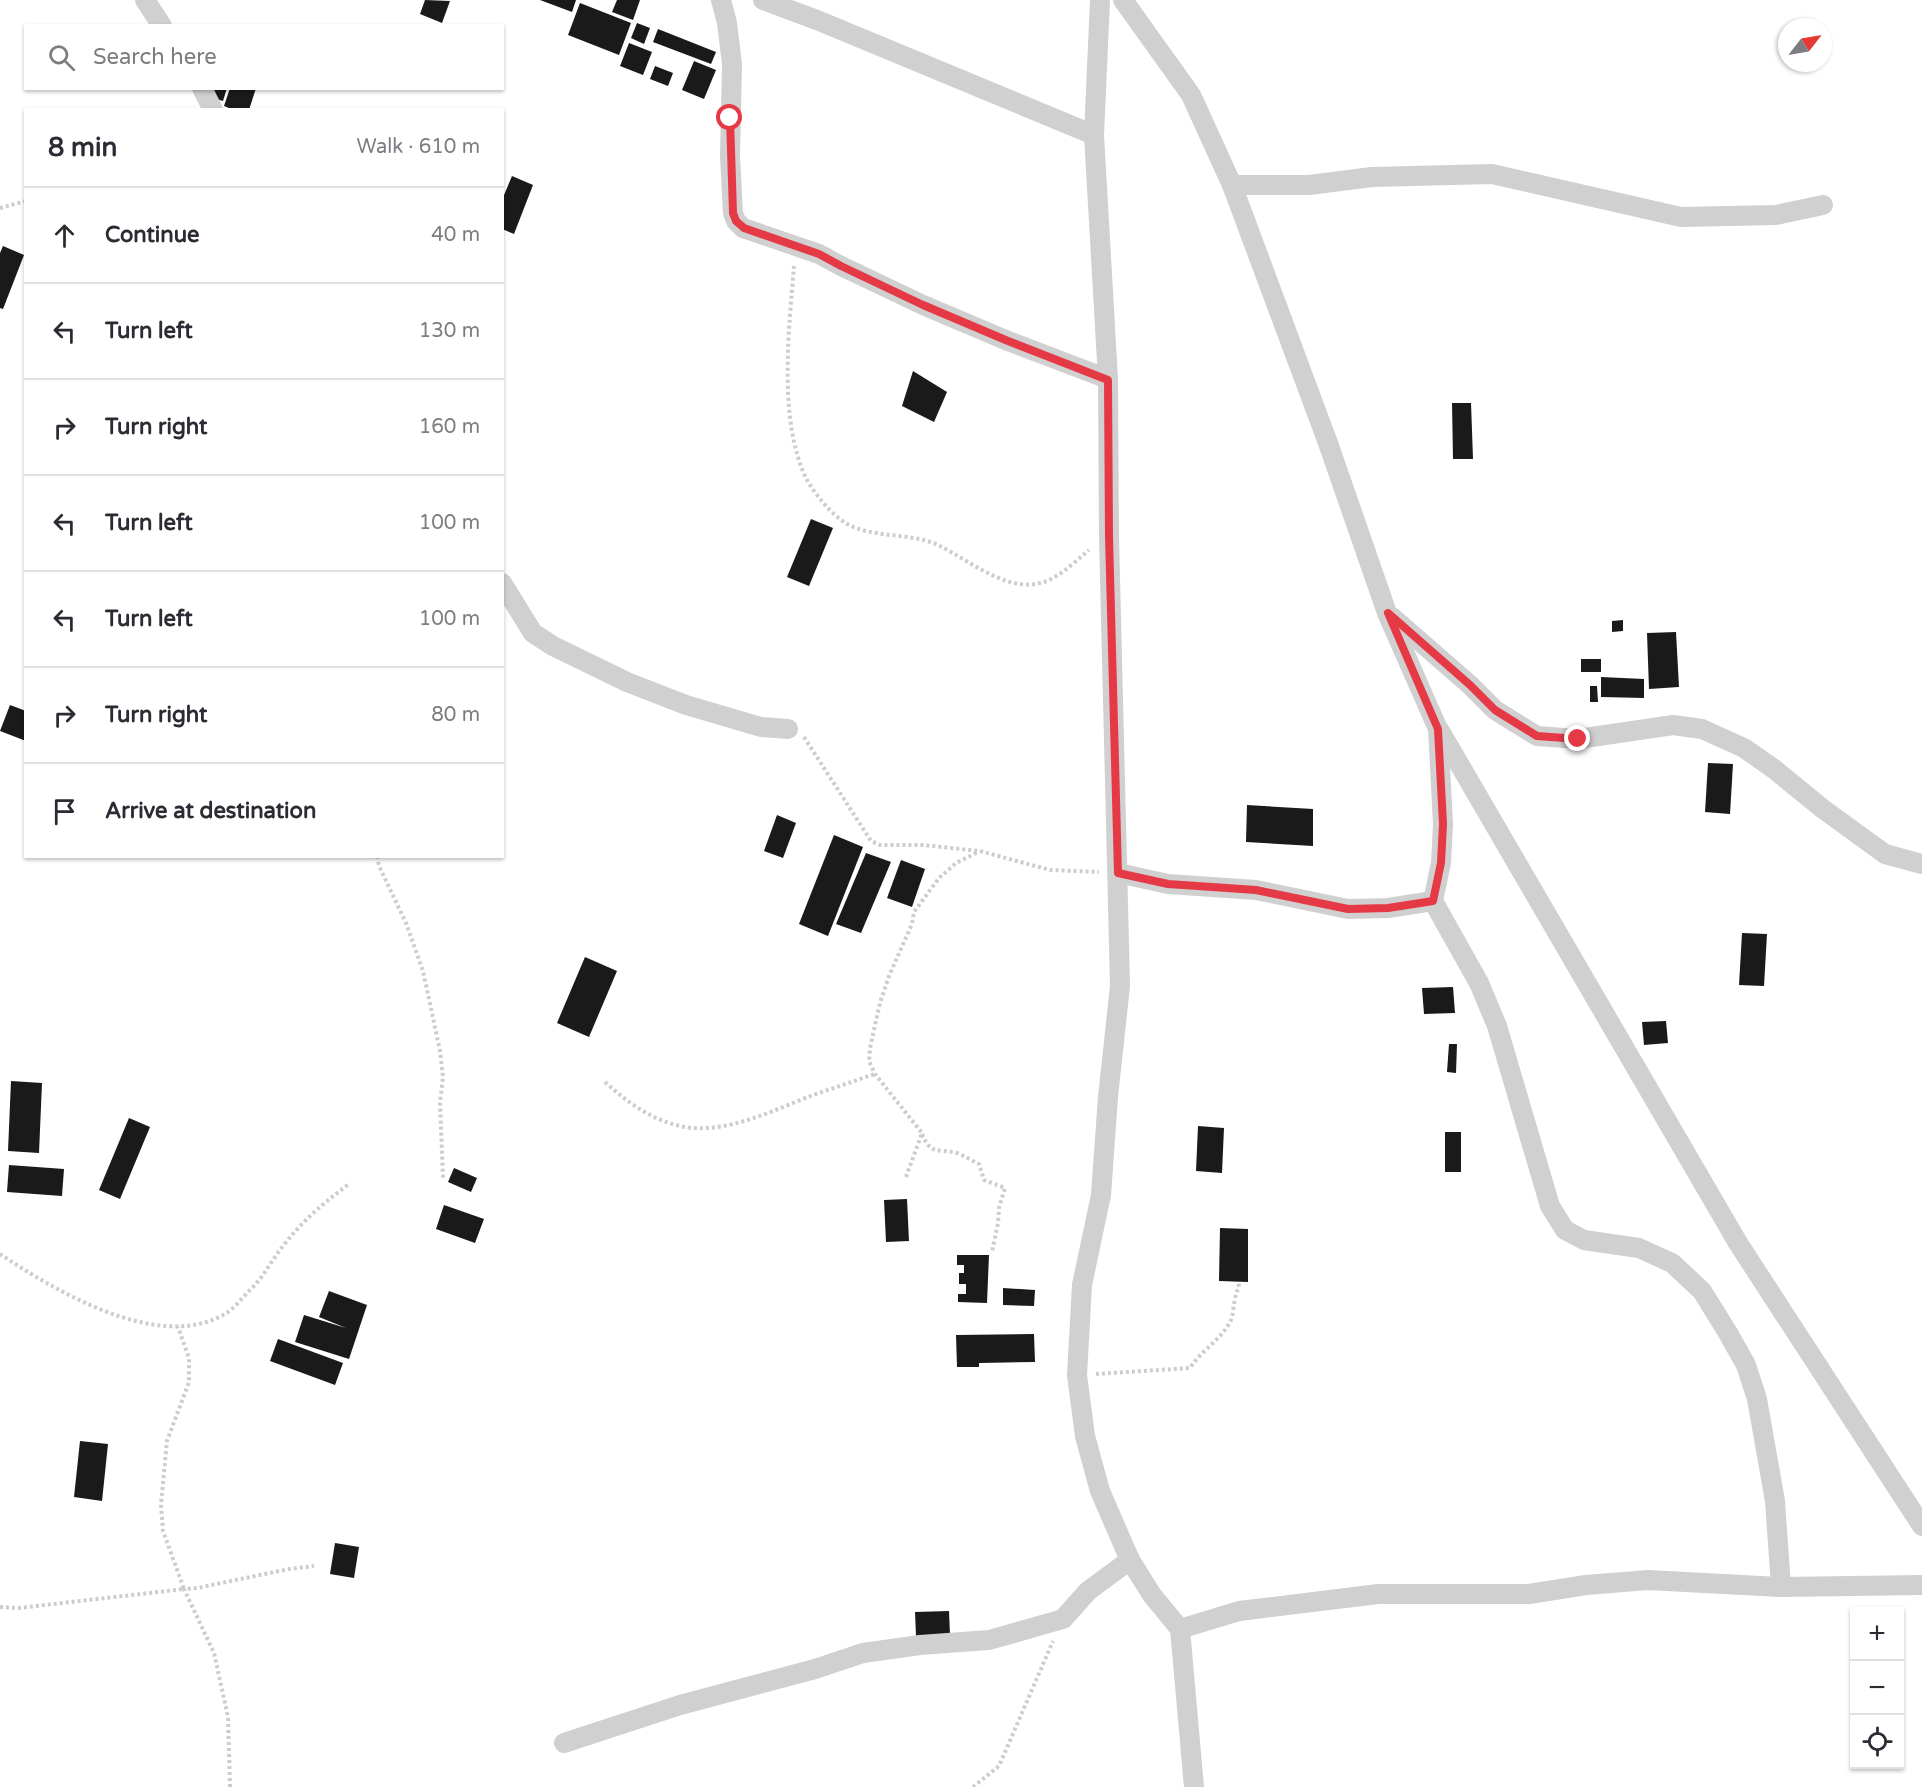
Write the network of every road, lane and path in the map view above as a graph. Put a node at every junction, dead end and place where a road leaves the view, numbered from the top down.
1 (145, 0) edge
2 (721, 0) edge
3 (763, 0) edge
4 (1100, 0) edge
5 (1123, 0) edge
6 (161, 24) edge
7 (203, 90) edge
8 (212, 108) edge
9 (1094, 135) junction
10 (1232, 185) junction
11 (24, 202) edge
12 (1823, 205) dead end
13 (0, 208) edge
14 (795, 246) junction
15 (1108, 380) junction
16 (1109, 536) junction
17 (504, 586) edge
18 (1388, 613) junction
19 (788, 729) joint
20 (1438, 729) junction
21 (980, 851) junction
22 (377, 858) edge
23 (1922, 864) edge
24 (1118, 873) junction
25 (1433, 901) junction
26 (874, 1074) junction
27 (604, 1082) dead end
28 (922, 1133) junction
29 (906, 1177) dead end
30 (443, 1178) dead end
31 (349, 1184) dead end
32 (992, 1252) dead end
33 (0, 1254) edge
34 (1238, 1281) dead end
35 (178, 1327) junction
36 (1077, 1375) junction
37 (1922, 1526) edge
38 (1130, 1560) junction
39 (314, 1566) dead end
40 (1922, 1585) edge
41 (1781, 1587) junction
42 (184, 1589) junction
43 (0, 1607) edge
44 (1063, 1618) junction
45 (1180, 1629) junction
46 (564, 1743) dead end
47 (230, 1787) edge
48 (973, 1787) edge
49 (1194, 1787) edge

1 - 6 street
2 - 14 street
3 - 9 street
4 - 9 street
5 - 10 street
7 - 8 street
9 - 15 street
10 - 12 street
10 - 18 street
11 - 13 path
14 - 15 street
14 - 16 path
15 - 16 street
16 - 24 street
17 - 19 street
18 - 20 street
18 - 23 street
19 - 21 path
20 - 25 street
20 - 37 street
21 - 24 path
21 - 26 path
22 - 30 path
24 - 25 street
24 - 36 street
25 - 41 street
26 - 27 path
26 - 28 path
28 - 29 path
28 - 32 path
31 - 35 path
33 - 35 path
34 - 36 path
35 - 42 path
36 - 38 street
38 - 44 street
38 - 45 street
39 - 42 path
40 - 41 street
41 - 45 street
42 - 43 path
42 - 47 path
44 - 46 street
44 - 48 path
45 - 49 street

